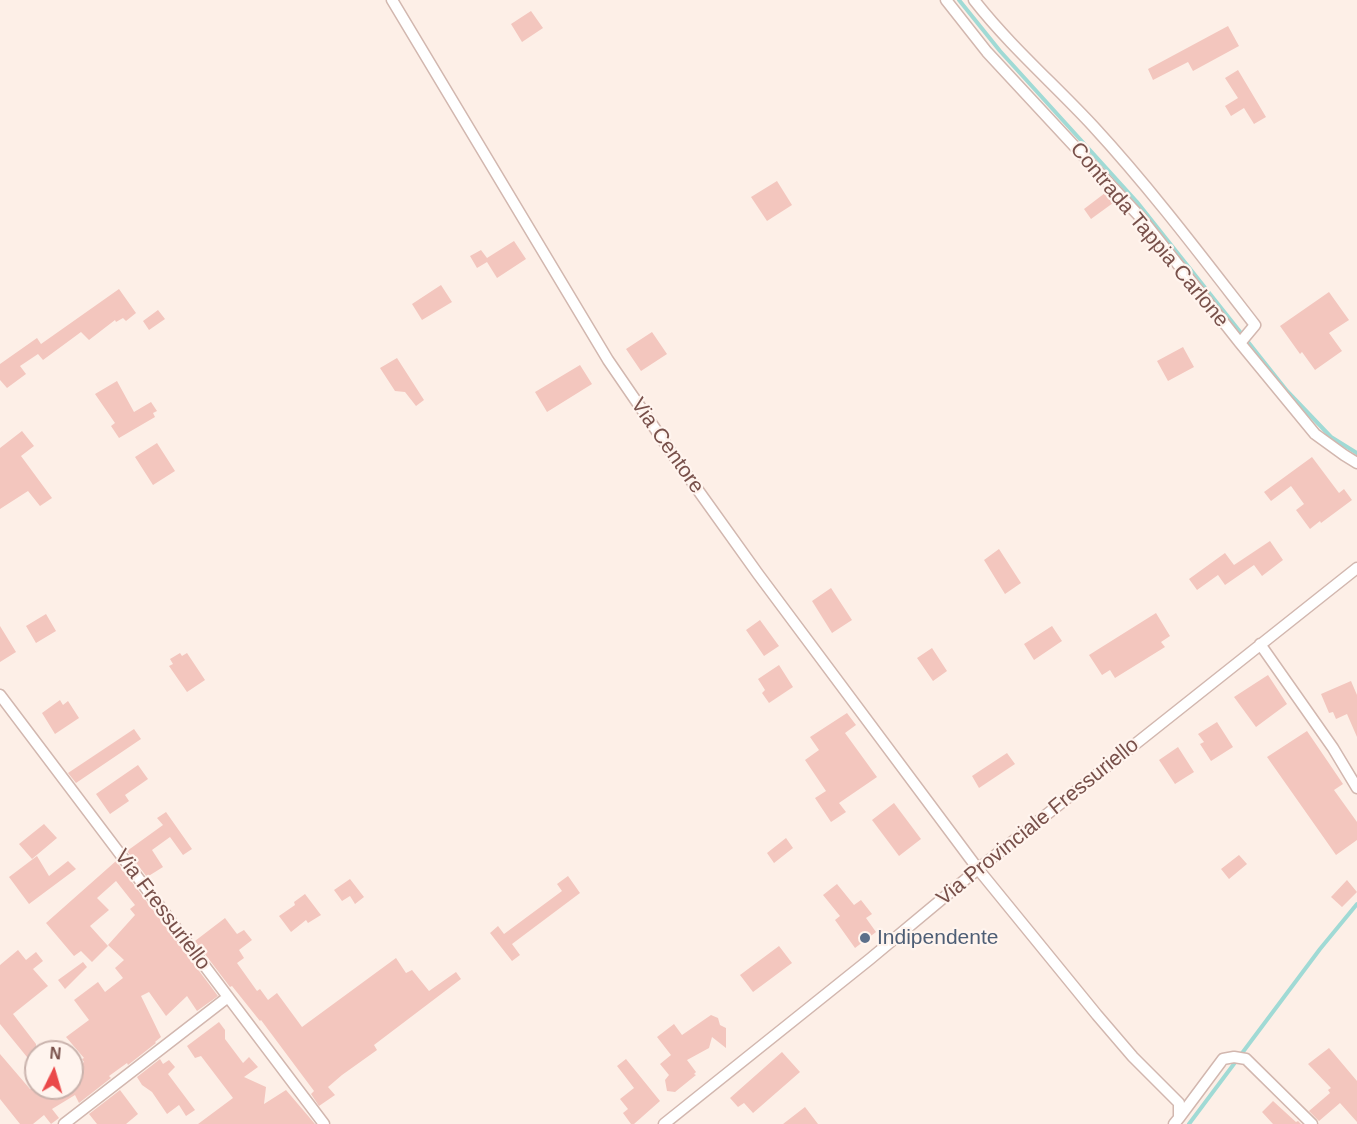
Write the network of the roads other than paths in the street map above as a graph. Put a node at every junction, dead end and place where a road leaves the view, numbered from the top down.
1 (392, 0) edge
2 (946, 0) edge
3 (974, 0) edge
4 (1240, 343) junction
5 (1357, 463) edge
6 (1357, 567) edge
7 (1260, 644) junction
8 (0, 695) edge
9 (1357, 788) edge
10 (978, 869) junction
11 (228, 997) junction
12 (1176, 1121) edge
13 (64, 1124) edge
14 (324, 1124) edge
15 (664, 1124) edge
16 (1312, 1124) edge

1 - 10 street, Via Centore
2 - 4 street, Contrada Tappia Carlone
3 - 4 street
4 - 5 street, Contrada Tappia Carlone
6 - 7 street, Via Provinciale Fressuriello
7 - 9 street
7 - 10 street, Via Provinciale Fressuriello
8 - 11 street, Via Fressuriello
10 - 12 street, Via Centore
10 - 15 street, Via Provinciale Fressuriello
11 - 13 street
11 - 14 street, Via Fressuriello
12 - 16 street

